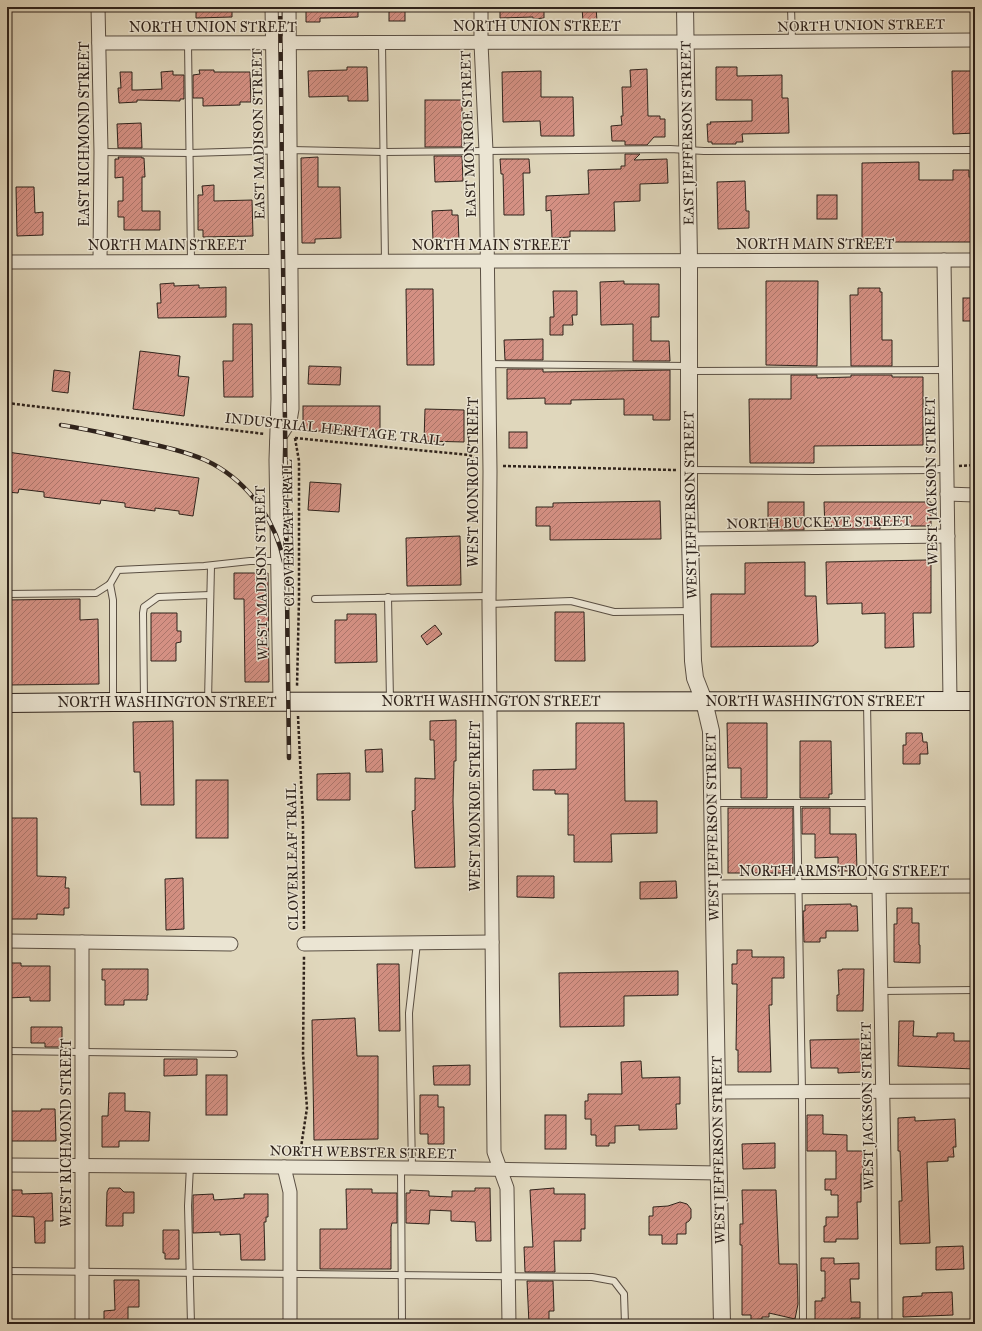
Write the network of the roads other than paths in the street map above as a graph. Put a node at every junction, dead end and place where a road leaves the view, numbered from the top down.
1 (98, 7) edge
2 (272, 7) edge
3 (289, 7) edge
4 (481, 7) edge
5 (685, 7) edge
6 (791, 7) edge
7 (975, 40) edge
8 (792, 41) junction
9 (382, 42) junction
10 (685, 42) junction
11 (99, 43) junction
12 (188, 43) junction
13 (272, 43) junction
14 (290, 43) junction
15 (481, 43) junction
16 (687, 149) junction
17 (275, 150) junction
18 (291, 150) junction
19 (975, 150) edge
20 (486, 151) junction
21 (100, 152) junction
22 (384, 152) junction
23 (190, 153) junction
24 (689, 260) junction
25 (944, 260) junction
26 (975, 260) edge
27 (100, 261) junction
28 (276, 261) junction
29 (292, 261) junction
30 (385, 261) junction
31 (487, 261) junction
32 (7, 262) edge
33 (191, 262) junction
34 (488, 364) junction
35 (689, 369) junction
36 (946, 370) junction
37 (277, 438) junction
38 (947, 468) junction
39 (689, 470) junction
40 (947, 494) junction
41 (975, 494) edge
42 (948, 536) junction
43 (690, 539) junction
44 (277, 561) junction
45 (211, 566) junction
46 (110, 584) junction
47 (7, 594) edge
48 (210, 596) junction
49 (388, 597) junction
50 (315, 598) dead end
51 (489, 600) junction
52 (692, 611) junction
53 (867, 700) junction
54 (704, 701) junction
55 (950, 701) junction
56 (975, 701) edge
57 (113, 702) junction
58 (144, 702) junction
59 (288, 702) junction
60 (390, 702) junction
61 (490, 702) junction
62 (208, 703) junction
63 (7, 704) edge
64 (712, 803) junction
65 (797, 803) junction
66 (868, 803) junction
67 (975, 886) edge
68 (713, 887) junction
69 (799, 887) junction
70 (874, 887) junction
71 (7, 941) edge
72 (82, 942) junction
73 (492, 942) junction
74 (417, 943) junction
75 (231, 944) dead end
76 (304, 944) road end
77 (975, 990) edge
78 (881, 991) junction
79 (7, 1051) edge
80 (82, 1052) junction
81 (234, 1054) dead end
82 (882, 1090) junction
83 (974, 1091) edge
84 (717, 1092) junction
85 (802, 1092) junction
86 (7, 1165) edge
87 (82, 1166) junction
88 (190, 1166) junction
89 (284, 1167) junction
90 (406, 1168) junction
91 (500, 1169) junction
92 (719, 1173) junction
93 (7, 1271) edge
94 (82, 1272) junction
95 (190, 1273) junction
96 (289, 1274) junction
97 (402, 1275) junction
98 (508, 1276) junction
99 (82, 1324) edge
100 (191, 1324) edge
101 (290, 1324) edge
102 (402, 1324) edge
103 (509, 1324) edge
104 (625, 1324) edge
105 (722, 1324) edge
106 (803, 1324) edge
107 (885, 1324) edge
108 (975, 1324) edge

1 - 11 street, EAST RICHMOND STREET
2 - 13 street, EAST MADISON STREET
3 - 14 street
4 - 15 street, EAST MONROE STREET
5 - 10 street, EAST JEFFERSON STREET
6 - 8 lane
7 - 8 street, NORTH UNION STREET
8 - 10 street, NORTH UNION STREET
9 - 14 street, NORTH UNION STREET
9 - 15 street, NORTH UNION STREET
9 - 22 lane
10 - 15 street, NORTH UNION STREET
10 - 16 street, EAST JEFFERSON STREET
11 - 12 street, NORTH UNION STREET
11 - 21 street, EAST RICHMOND STREET
12 - 13 street, NORTH UNION STREET
12 - 23 lane
13 - 14 street, NORTH UNION STREET
13 - 17 street, EAST MADISON STREET
14 - 18 street
15 - 20 street, EAST MONROE STREET
16 - 19 lane
16 - 20 lane
16 - 24 street, EAST JEFFERSON STREET
17 - 18 lane
17 - 23 lane
17 - 28 street, EAST MADISON STREET
18 - 22 lane
18 - 29 street
20 - 22 lane
20 - 31 street, EAST MONROE STREET
21 - 23 lane
21 - 27 street, EAST RICHMOND STREET
22 - 30 lane
23 - 33 lane
24 - 25 street, NORTH MAIN STREET
24 - 31 street, NORTH MAIN STREET
24 - 35 street, WEST JEFFERSON STREET
25 - 26 street, NORTH MAIN STREET
25 - 36 street, WEST JACKSON STREET
27 - 32 street, NORTH MAIN STREET
27 - 33 street, NORTH MAIN STREET
28 - 29 street, NORTH MAIN STREET
28 - 33 street, NORTH MAIN STREET
28 - 37 street, WEST MADISON STREET
29 - 30 street, NORTH MAIN STREET
29 - 37 street
30 - 31 street, NORTH MAIN STREET
31 - 34 street, WEST MONROE STREET
34 - 35 lane
34 - 51 street, WEST MONROE STREET
35 - 36 lane
35 - 39 street, WEST JEFFERSON STREET
36 - 38 street, WEST JACKSON STREET
37 - 44 street, WEST MADISON STREET
38 - 39 lane
38 - 40 street, WEST JACKSON STREET
39 - 43 street, WEST JEFFERSON STREET
40 - 41 street
40 - 42 street, WEST JACKSON STREET
42 - 43 street, NORTH BUCKEYE STREET
42 - 55 street, WEST JACKSON STREET
43 - 52 street, WEST JEFFERSON STREET
44 - 45 lane
44 - 59 street, WEST MADISON STREET
45 - 46 lane
45 - 48 lane
46 - 47 lane
46 - 57 lane
48 - 58 lane
48 - 62 lane
49 - 50 lane
49 - 51 lane
49 - 60 lane
51 - 52 lane
51 - 61 street, WEST MONROE STREET
52 - 54 street, WEST JEFFERSON STREET
53 - 54 main road, NORTH WASHINGTON STREET
53 - 55 main road, NORTH WASHINGTON STREET
53 - 66 lane
54 - 61 main road, NORTH WASHINGTON STREET
54 - 64 street, WEST JEFFERSON STREET
55 - 56 main road, NORTH WASHINGTON STREET
57 - 58 main road, NORTH WASHINGTON STREET
57 - 63 main road, NORTH WASHINGTON STREET
58 - 62 main road, NORTH WASHINGTON STREET
59 - 60 main road, NORTH WASHINGTON STREET
59 - 62 main road, NORTH WASHINGTON STREET
60 - 61 main road, NORTH WASHINGTON STREET
61 - 73 street, WEST MONROE STREET
64 - 65 lane
64 - 68 street, WEST JEFFERSON STREET
65 - 66 lane
65 - 69 lane
66 - 70 lane
67 - 70 street, NORTH ARMSTRONG STREET
68 - 69 street, NORTH ARMSTRONG STREET
68 - 84 street, WEST JEFFERSON STREET
69 - 70 street, NORTH ARMSTRONG STREET
69 - 85 lane
70 - 78 street, WEST JACKSON STREET
71 - 72 street
72 - 75 street
72 - 80 street, WEST RICHMOND STREET
73 - 74 street
73 - 91 street, WEST MONROE STREET
74 - 76 street
74 - 90 lane
77 - 78 lane
78 - 82 street, WEST JACKSON STREET
79 - 80 lane
80 - 81 lane
80 - 87 street, WEST RICHMOND STREET
82 - 83 street
82 - 85 street
82 - 107 street, WEST JACKSON STREET
83 - 108 lane
84 - 85 street
84 - 92 street, WEST JEFFERSON STREET
85 - 106 lane
86 - 87 street, NORTH WEBSTER STREET
87 - 88 street, NORTH WEBSTER STREET
87 - 94 street, WEST RICHMOND STREET
88 - 89 street, NORTH WEBSTER STREET
88 - 95 lane
89 - 90 street, NORTH WEBSTER STREET
89 - 96 street
90 - 91 street, NORTH WEBSTER STREET
90 - 97 lane
91 - 92 street, NORTH WEBSTER STREET
91 - 98 street, WEST MONROE STREET
92 - 105 street, WEST JEFFERSON STREET
93 - 94 lane
94 - 95 lane
94 - 99 street, WEST RICHMOND STREET
95 - 96 lane
95 - 100 lane
96 - 97 lane
96 - 101 street
97 - 98 lane
97 - 102 lane
98 - 103 street, WEST MONROE STREET
98 - 104 lane

